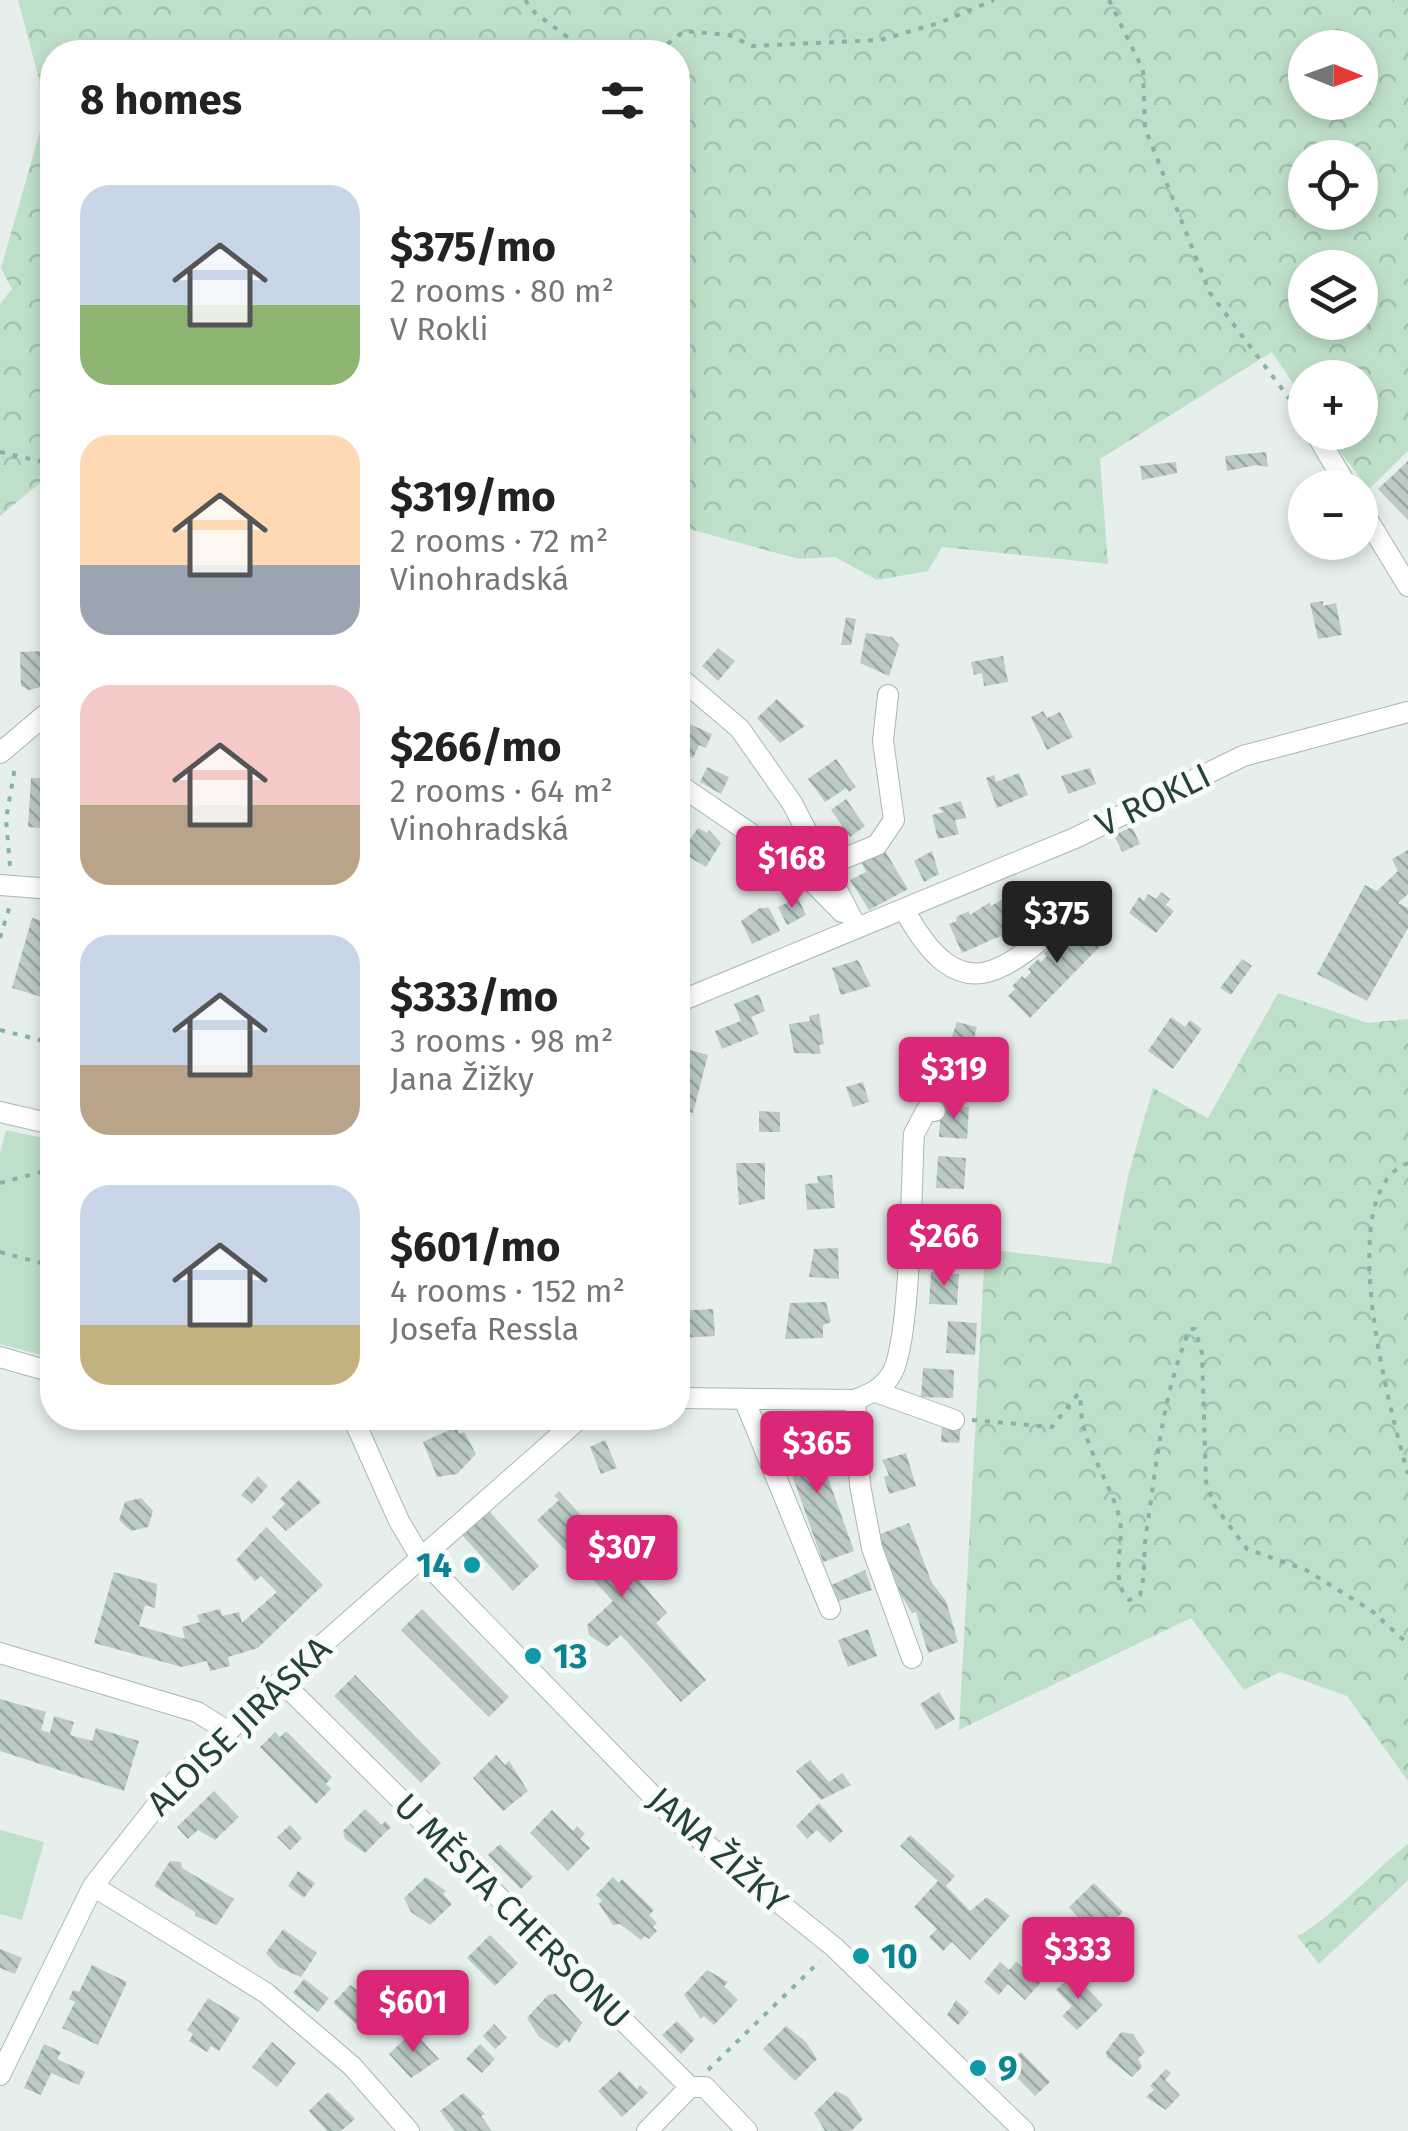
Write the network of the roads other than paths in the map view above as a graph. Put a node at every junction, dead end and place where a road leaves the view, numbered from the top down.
1 (1378, 537) edge
2 (1408, 586) edge
3 (690, 686) edge
4 (888, 695) dead end
5 (1408, 712) edge
6 (40, 720) edge
7 (9, 758) edge
8 (690, 792) edge
9 (825, 866) junction
10 (8, 887) edge
11 (40, 888) edge
12 (904, 909) junction
13 (1072, 912) dead end
14 (857, 928) junction
15 (690, 997) edge
16 (936, 1111) dead end
17 (0, 1112) edge
18 (40, 1121) edge
19 (0, 1356) edge
20 (40, 1368) edge
21 (876, 1392) junction
22 (690, 1398) edge
23 (744, 1399) junction
24 (855, 1400) junction
25 (954, 1420) road end
26 (358, 1430) edge
27 (566, 1430) edge
28 (422, 1558) junction
29 (830, 1609) dead end
30 (0, 1654) edge
31 (912, 1658) dead end
32 (280, 1681) junction
33 (226, 1730) junction
34 (93, 1886) junction
35 (0, 2075) edge
36 (690, 2088) junction
37 (409, 2131) edge
38 (647, 2131) edge
39 (746, 2131) edge
40 (1024, 2131) edge

1 - 2 street
3 - 9 street
4 - 9 street
5 - 12 street, V ROKLI
6 - 7 street
8 - 14 street
9 - 14 street
10 - 11 street
12 - 13 street
12 - 14 street, V ROKLI
14 - 15 street, V ROKLI
16 - 21 street
17 - 18 street
19 - 20 street
21 - 24 street
21 - 25 street
22 - 23 street
23 - 24 street
23 - 29 street
24 - 31 street
26 - 28 street, JANA ŽIŽKY
27 - 28 street, ALOISE JIRÁSKA
28 - 32 street, ALOISE JIRÁSKA
28 - 40 street, JANA ŽIŽKY
30 - 33 street
32 - 33 street, ALOISE JIRÁSKA
32 - 36 street, U MĚSTA CHERSONU
33 - 34 street, ALOISE JIRÁSKA
34 - 35 street, ALOISE JIRÁSKA
34 - 37 street
36 - 38 street
36 - 39 street, U MĚSTA CHERSONU

